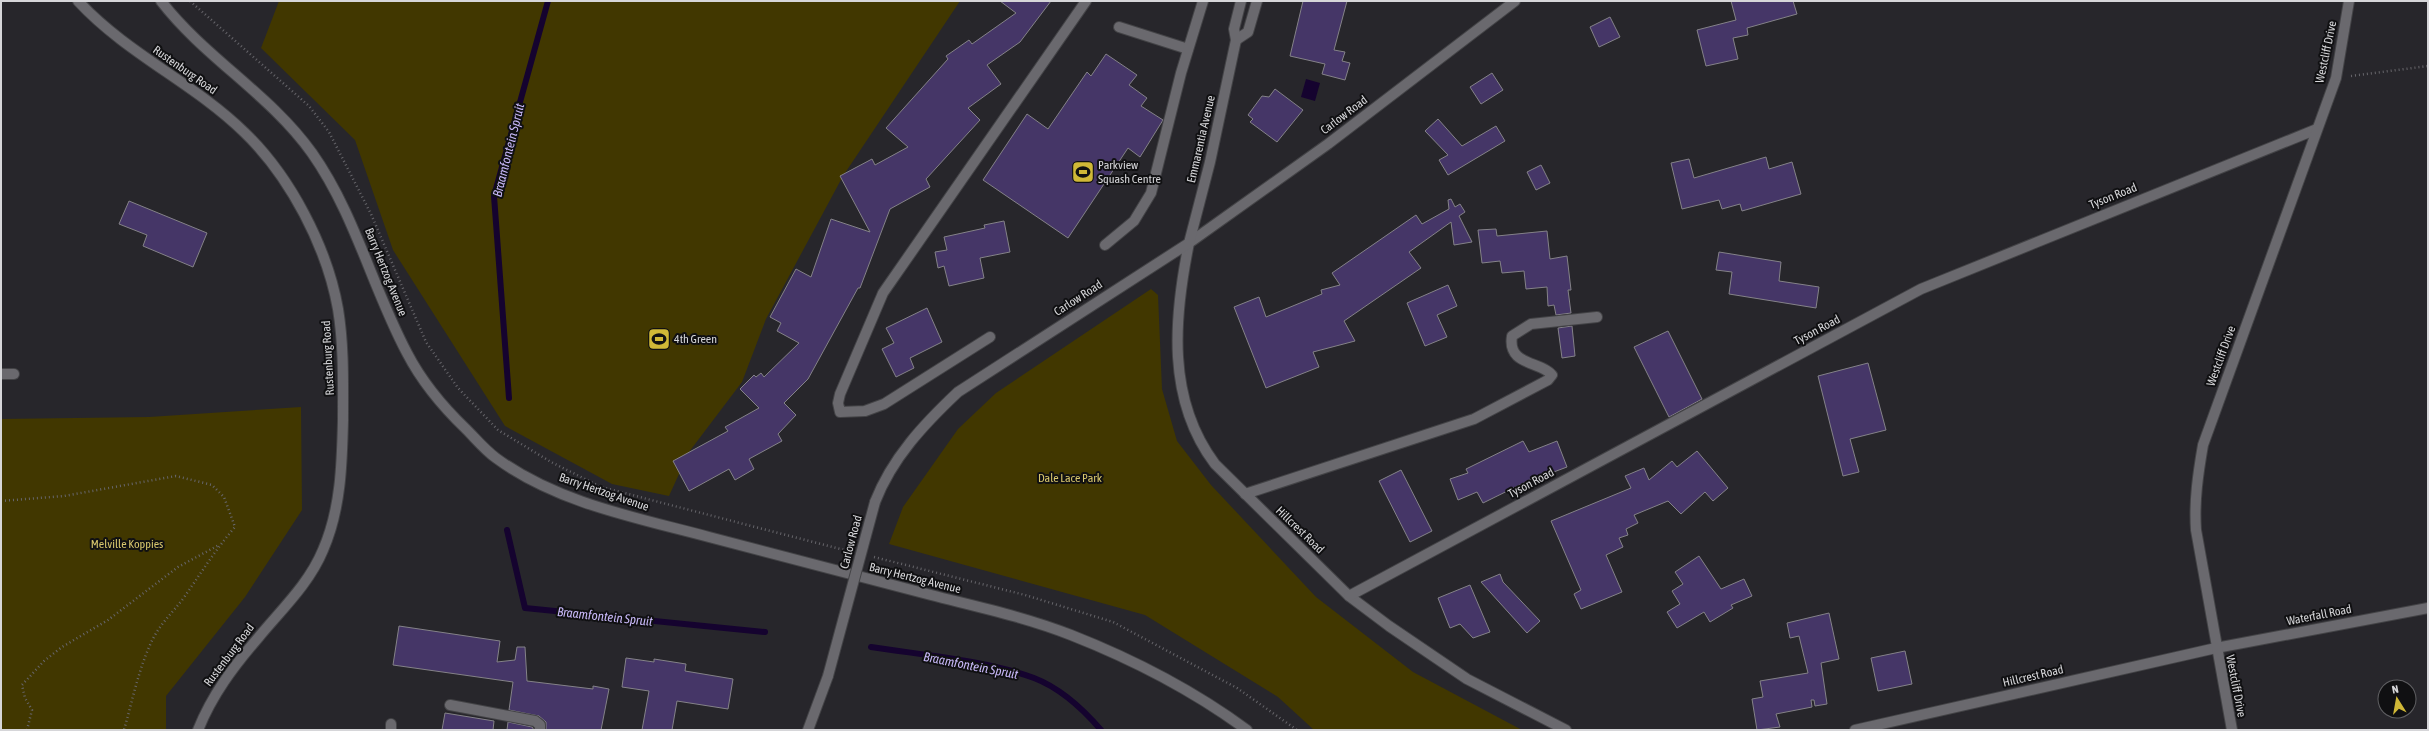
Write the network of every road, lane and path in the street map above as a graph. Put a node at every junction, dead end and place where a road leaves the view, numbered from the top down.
1 (78, 1) edge
2 (161, 1) edge
3 (190, 1) edge
4 (1086, 1) edge
5 (1203, 1) edge
6 (1241, 1) edge
7 (1257, 1) edge
8 (1515, 1) edge
9 (2349, 1) edge
10 (1119, 27) dead end
11 (1236, 40) junction
12 (1188, 49) junction
13 (2428, 66) edge
14 (2336, 78) junction
15 (2317, 129) junction
16 (1189, 242) junction
17 (1105, 245) dead end
18 (1597, 317) dead end
19 (990, 337) dead end
20 (1, 374) edge
21 (14, 374) dead end
22 (1245, 494) junction
23 (1, 501) edge
24 (219, 545) junction
25 (850, 551) dead end
26 (872, 557) dead end
27 (1349, 596) junction
28 (2428, 608) edge
29 (2216, 648) junction
30 (450, 705) dead end
31 (27, 730) edge
32 (124, 730) edge
33 (198, 730) edge
34 (540, 730) edge
35 (808, 730) edge
36 (1247, 730) edge
37 (1297, 730) edge
38 (1566, 730) edge
39 (1855, 730) edge
40 (2232, 730) edge

1 - 33 street, Rustenburg Road
2 - 36 street, Barry Hertzog Avenue
3 - 25 path
4 - 19 street
5 - 12 street
6 - 11 street, Emmarentia Avenue
7 - 11 street
8 - 16 street, Carlow Road
9 - 14 street, Westcliff Drive
10 - 12 street
11 - 16 street, Emmarentia Avenue
12 - 17 street
13 - 14 path
14 - 15 street, Westcliff Drive
15 - 27 street, Tyson Road
15 - 29 street, Westcliff Drive
16 - 22 street, Hillcrest Road
16 - 35 street, Carlow Road, bridge
18 - 22 street
20 - 21 street
22 - 27 street, Hillcrest Road
23 - 24 path
24 - 31 path
24 - 32 path
26 - 37 path
27 - 38 street, Hillcrest Road
28 - 29 street, Waterfall Road
29 - 39 street, Hillcrest Road
29 - 40 street, Westcliff Drive
30 - 34 street

